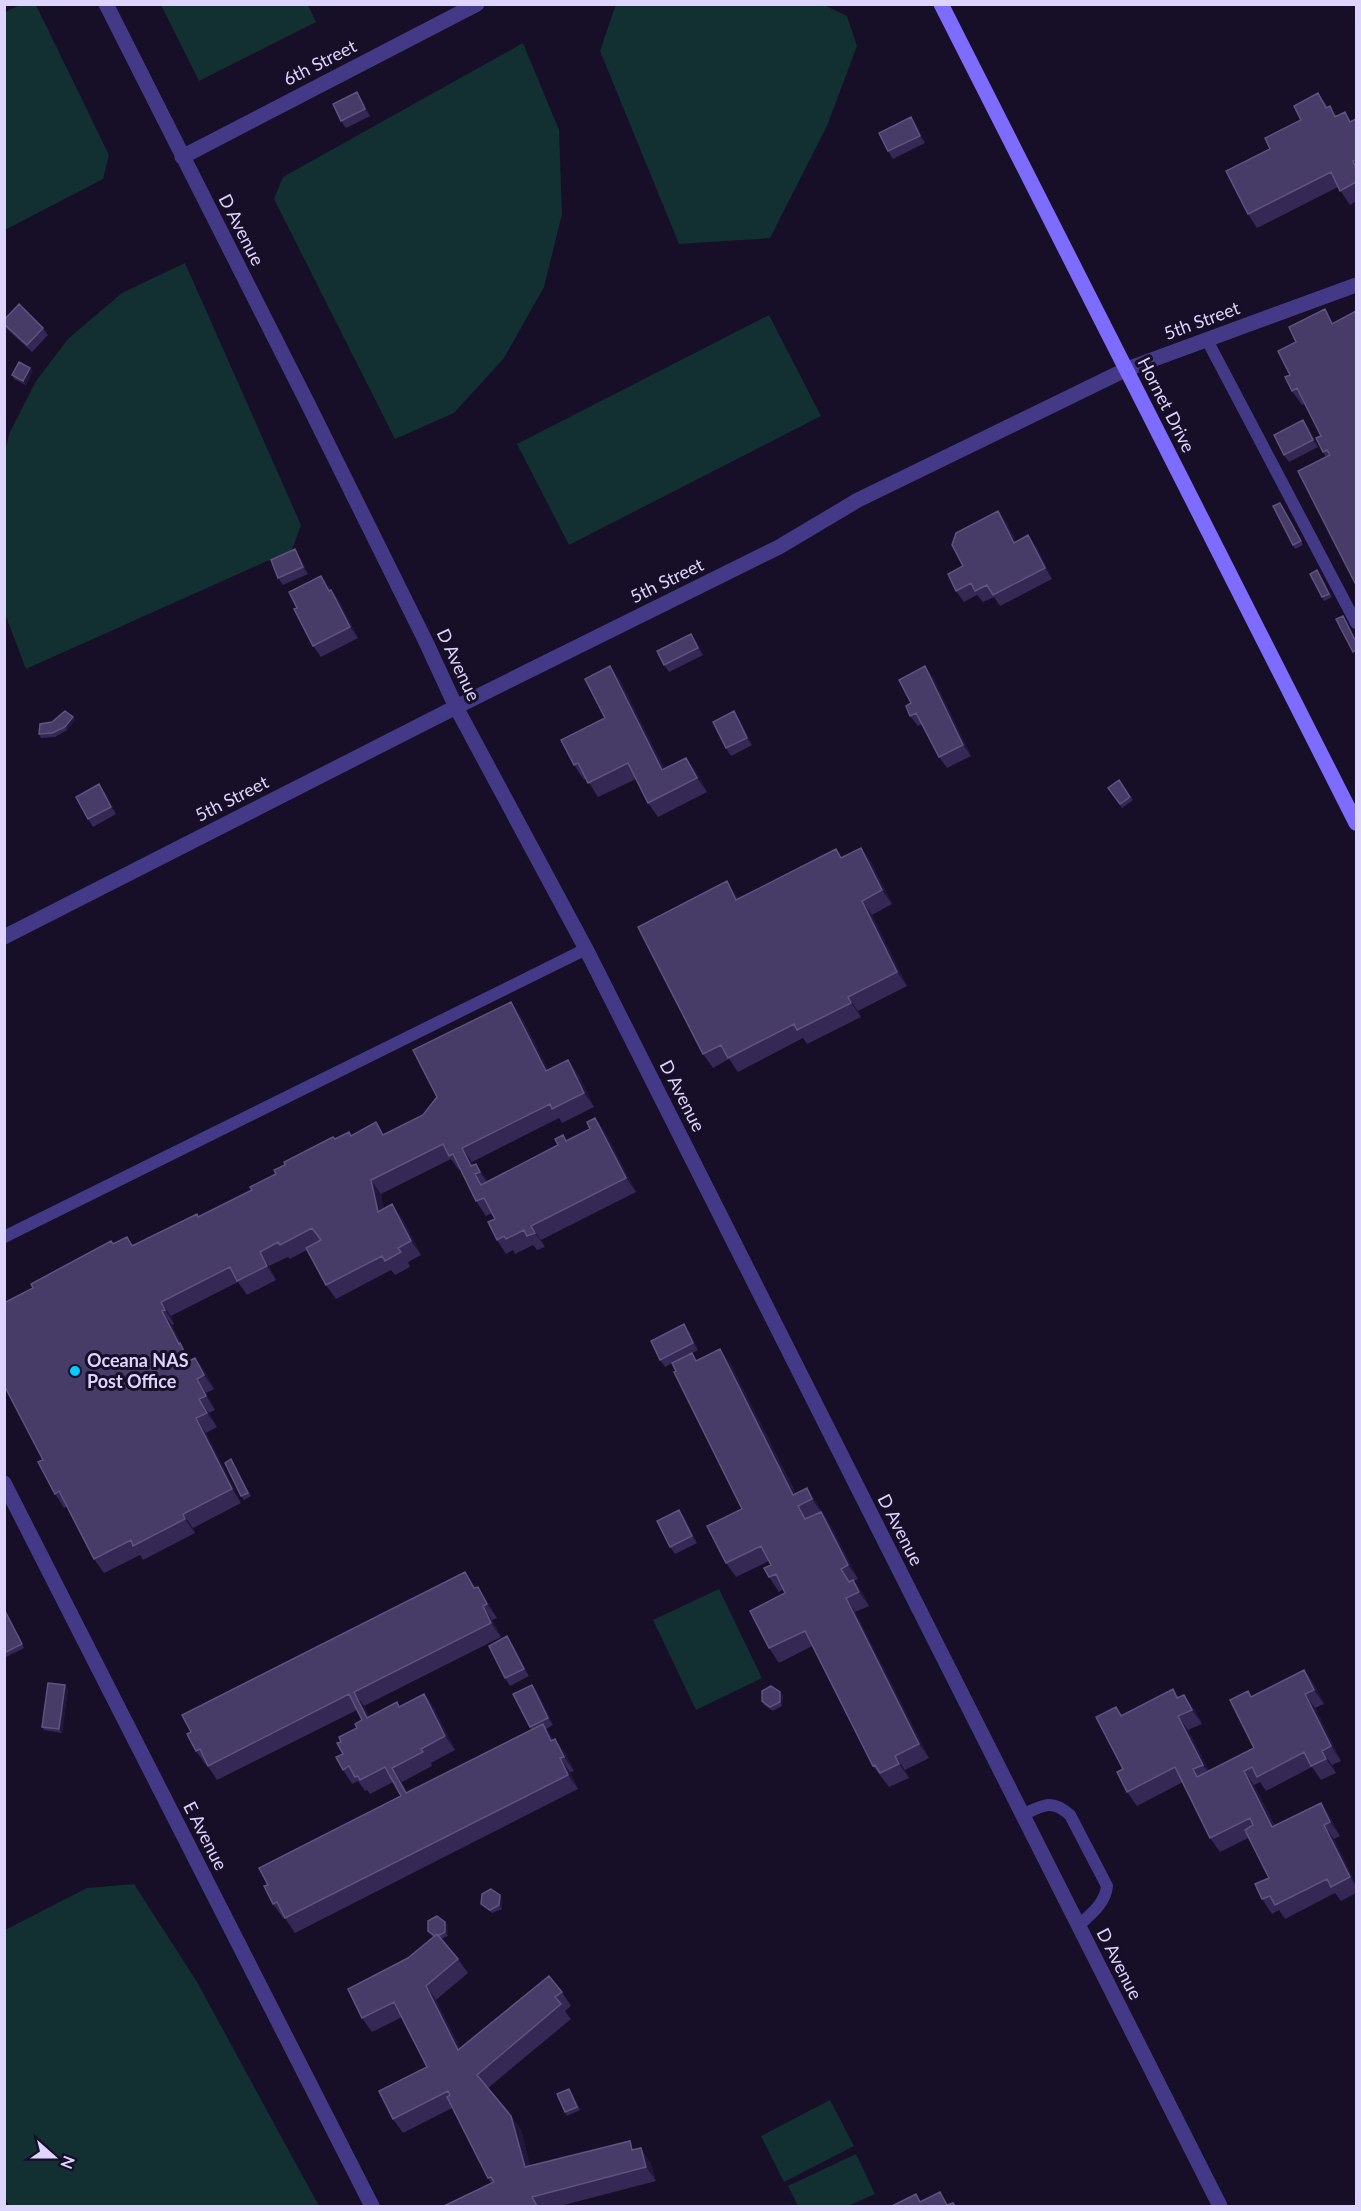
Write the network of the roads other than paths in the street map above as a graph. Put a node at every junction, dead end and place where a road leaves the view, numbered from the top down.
1 (106, 4) edge
2 (477, 4) edge
3 (941, 4) edge
4 (182, 157) junction
5 (1356, 285) edge
6 (1207, 340) junction
7 (1126, 369) junction
8 (1356, 623) edge
9 (456, 707) junction
10 (1356, 823) edge
11 (4, 937) edge
12 (586, 949) junction
13 (4, 1237) edge
14 (4, 1483) edge
15 (1022, 1815) junction
16 (1078, 1926) junction
17 (372, 2206) edge
18 (1220, 2206) edge

1 - 4 street, D Avenue
2 - 4 street, 6th Street
3 - 7 main road, Hornet Drive
4 - 9 street, D Avenue
5 - 6 street, 5th Street
6 - 7 street, 5th Street
6 - 8 lane
7 - 9 street, 5th Street
7 - 10 main road, Hornet Drive
9 - 11 street, 5th Street
9 - 12 street, D Avenue
12 - 13 lane
12 - 15 street, D Avenue
14 - 17 street, E Avenue
15 - 16 street, D Avenue
15 - 16 lane
16 - 18 street, D Avenue

